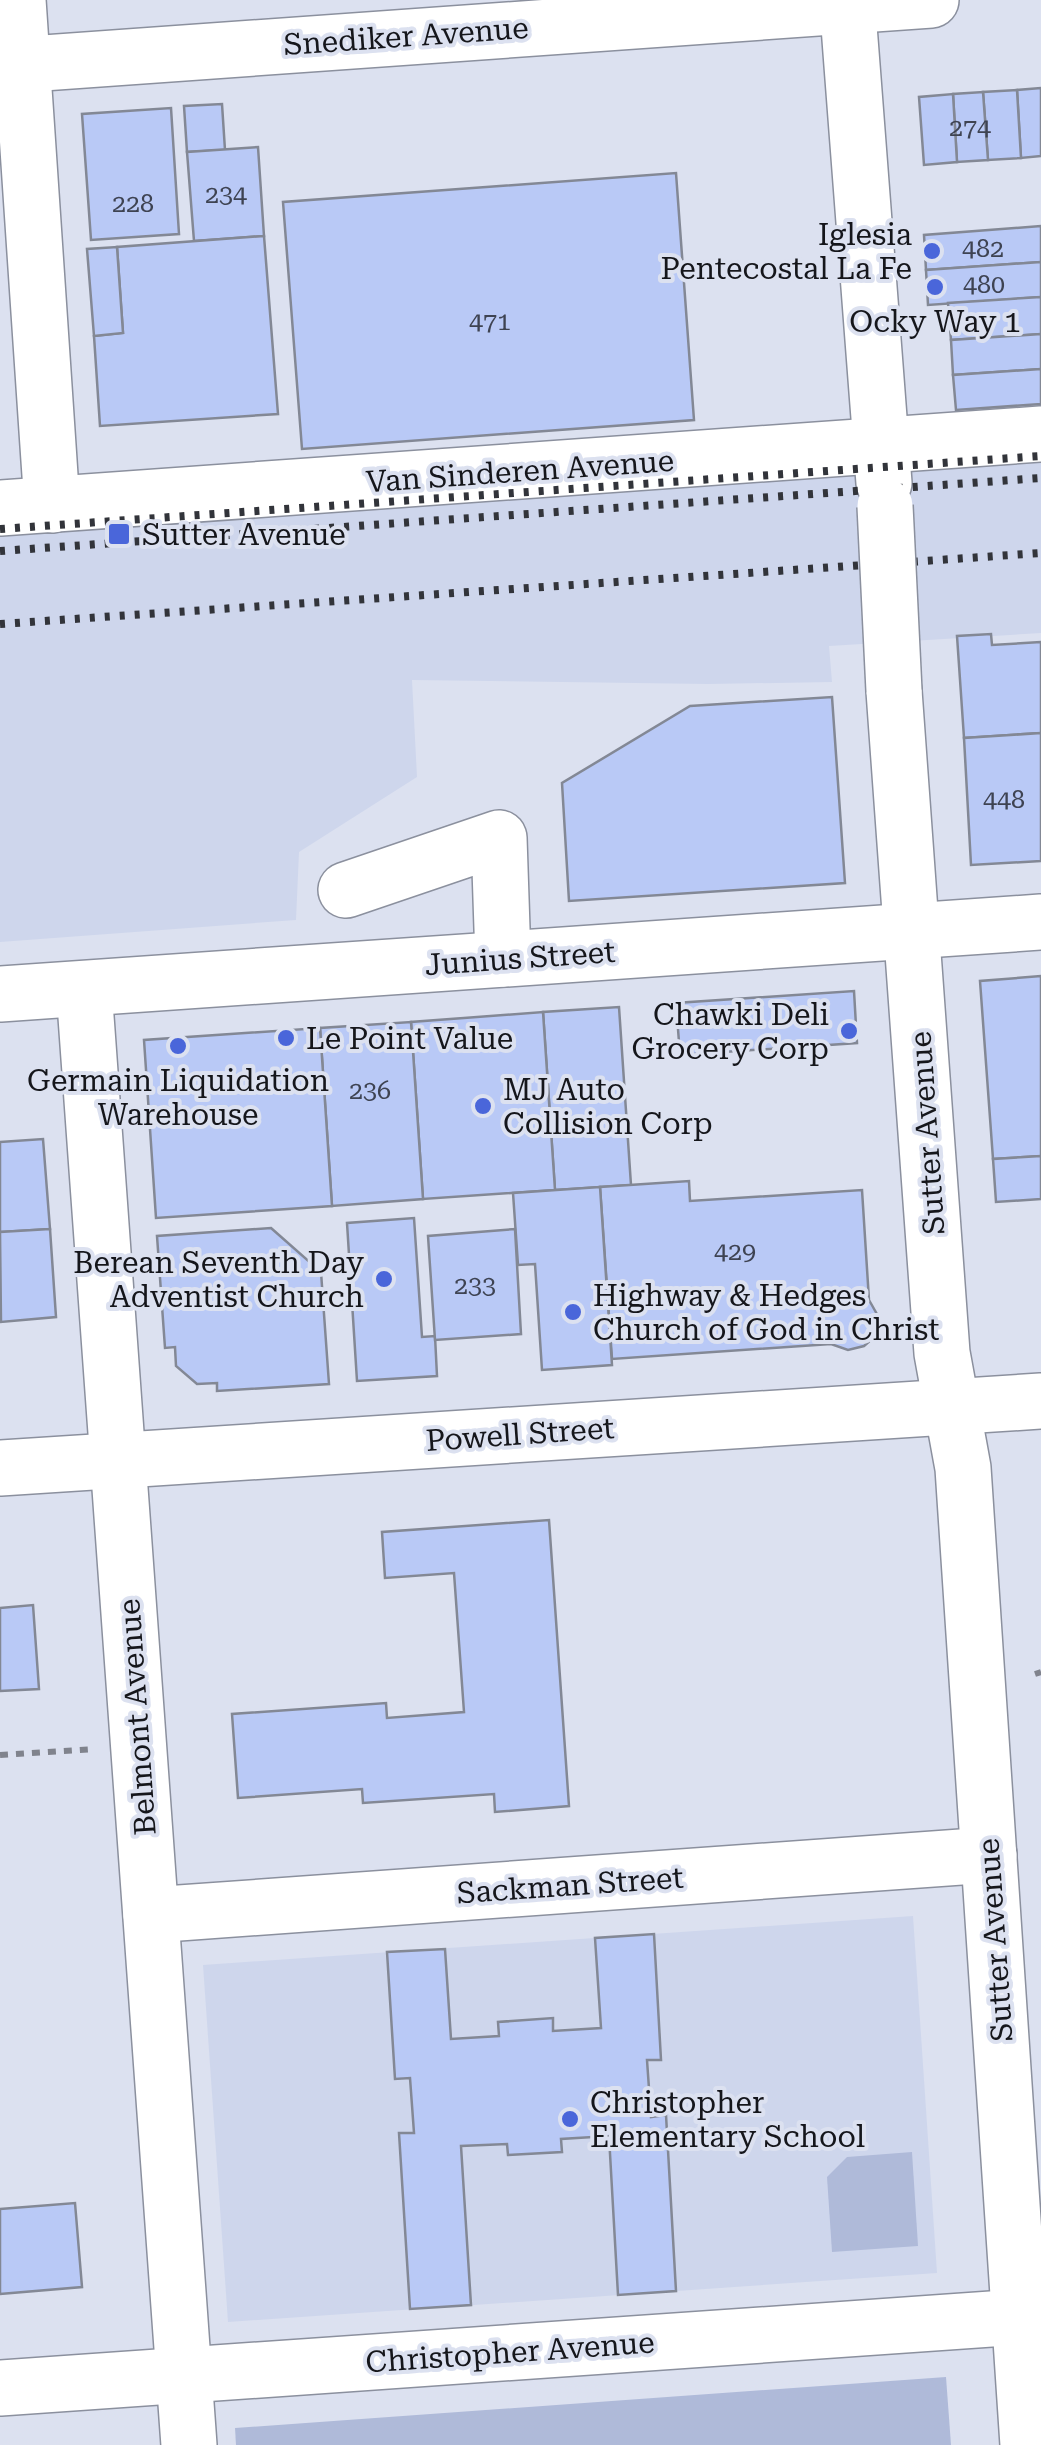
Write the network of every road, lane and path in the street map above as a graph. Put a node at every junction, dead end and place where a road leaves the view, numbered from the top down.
1 (18, 0) edge
2 (931, 0) edge
3 (847, 3) edge
4 (11, 65) edge
5 (20, 324) edge
6 (1041, 434) edge
7 (882, 445) junction
8 (26, 506) edge
9 (346, 890) dead end
10 (1041, 922) edge
11 (913, 931) junction
12 (503, 959) junction
13 (84, 988) junction
14 (0, 994) edge
15 (1041, 1401) edge
16 (952, 1406) junction
17 (120, 1460) junction
18 (0, 1468) edge
19 (95, 1749) dead end
20 (0, 1755) edge
21 (989, 1854) junction
22 (151, 1915) junction
23 (1020, 2317) junction
24 (184, 2375) junction
25 (0, 2388) edge
26 (190, 2445) edge
27 (1028, 2445) edge

1 - 4 street
2 - 3 street, Snediker Avenue
3 - 4 street, Snediker Avenue
3 - 7 street, Sutter Avenue
4 - 5 street
5 - 8 street
6 - 7 street, Van Sinderen Avenue
7 - 8 street, Van Sinderen Avenue
7 - 11 street, Sutter Avenue, bridge
9 - 12 street
10 - 11 street, Junius Street
11 - 12 street, Junius Street
11 - 16 street, Sutter Avenue
12 - 13 street, Junius Street
13 - 14 street, Junius Street
13 - 17 street, Belmont Avenue
15 - 16 street, Powell Street
16 - 17 street, Powell Street
16 - 21 street, Sutter Avenue
17 - 18 street, Powell Street
17 - 22 street, Belmont Avenue
19 - 20 path
21 - 22 street, Sackman Street
21 - 23 street, Sutter Avenue
22 - 24 street, Belmont Avenue
23 - 24 street, Christopher Avenue
23 - 27 street, Sutter Avenue
24 - 25 street, Christopher Avenue
24 - 26 street, Belmont Avenue

